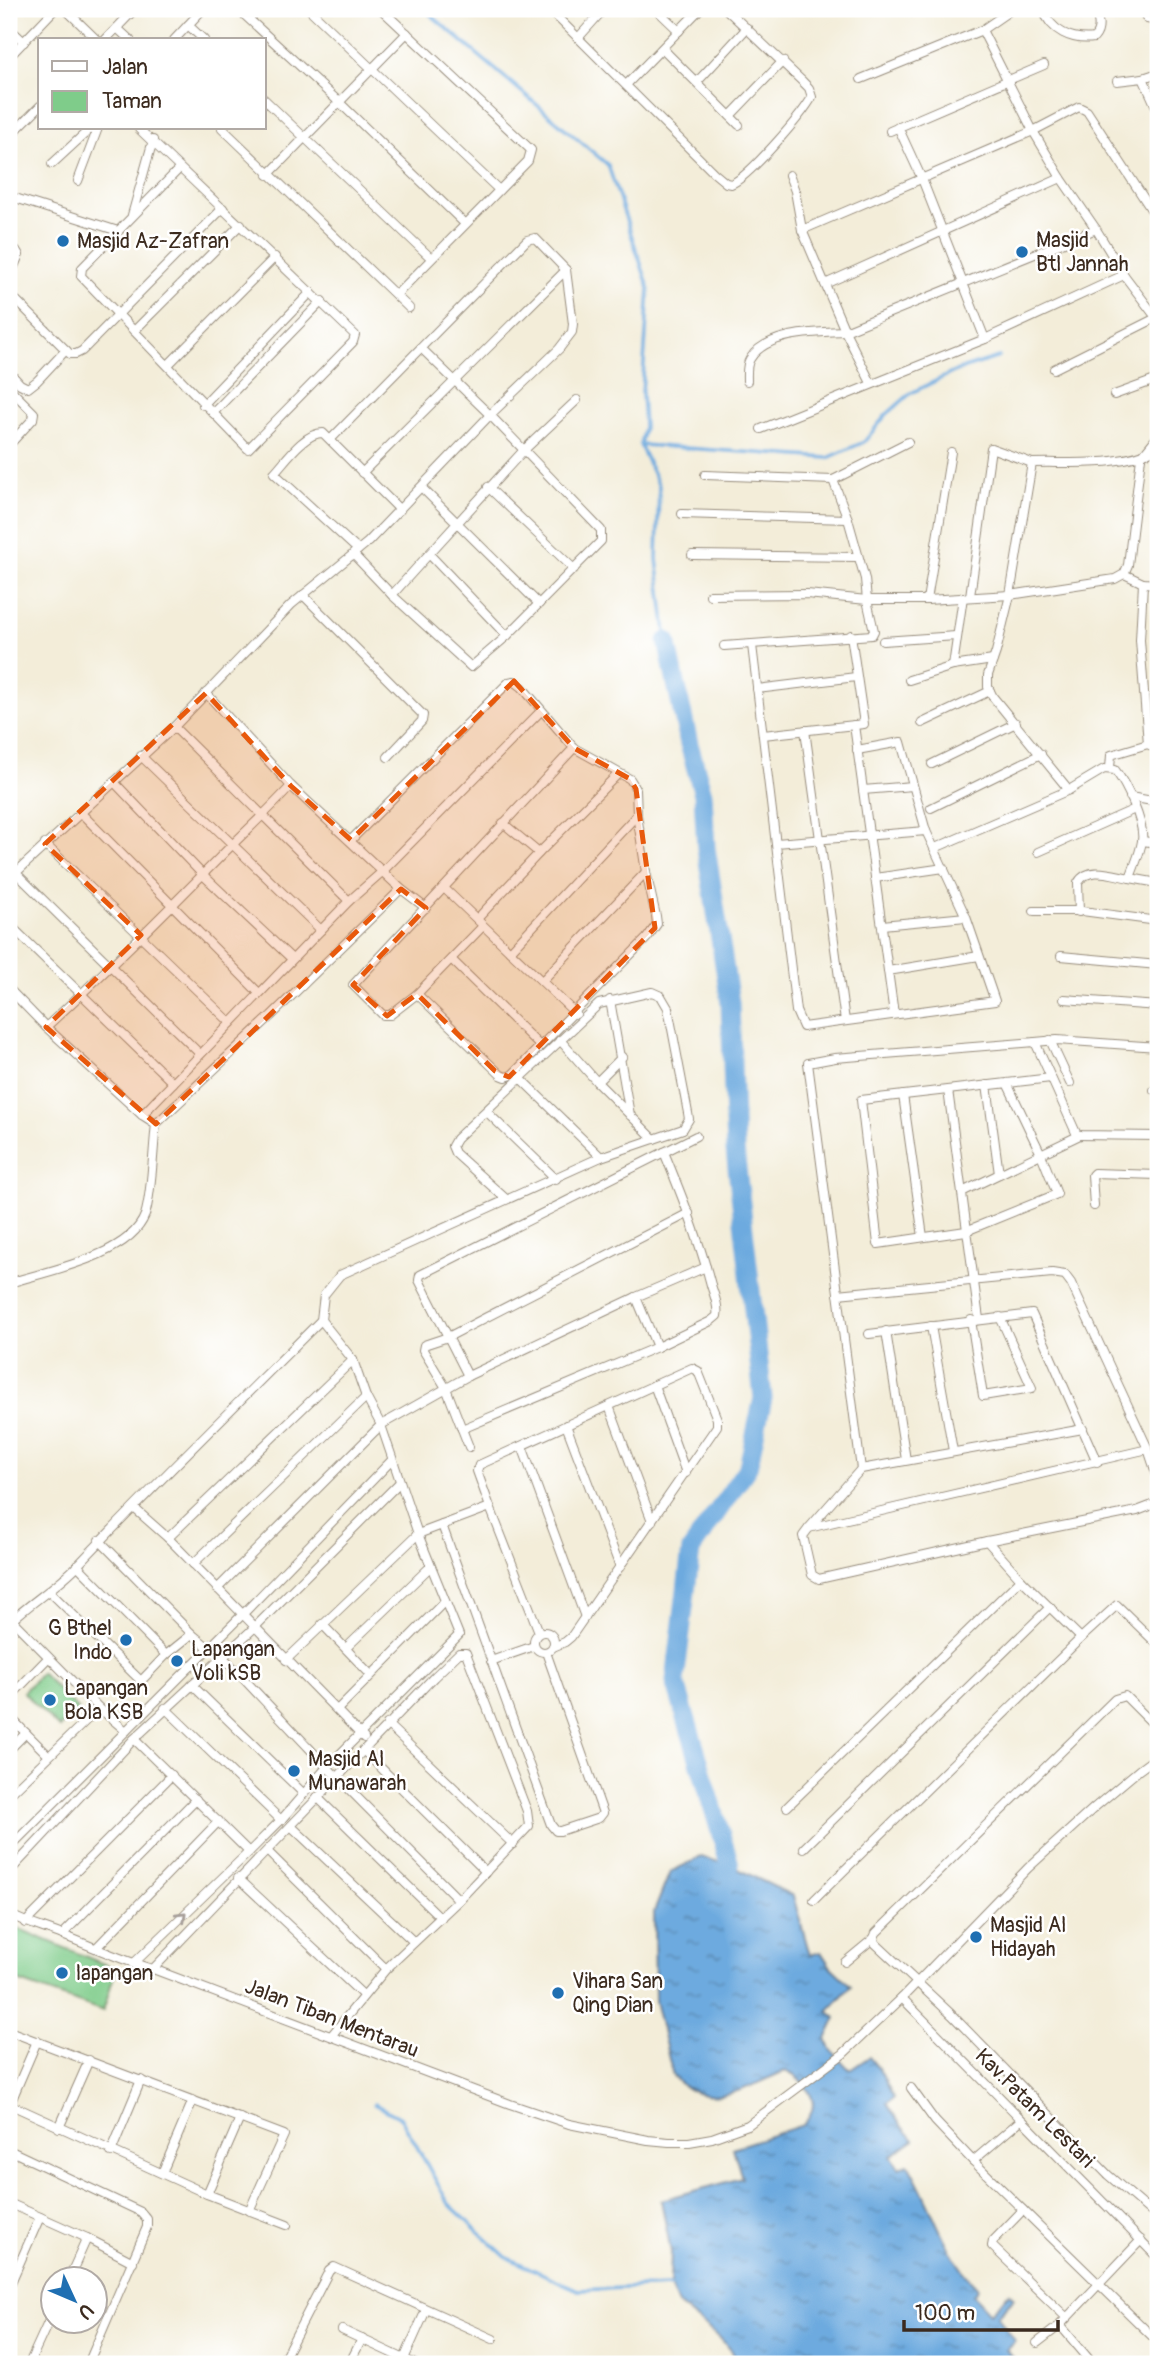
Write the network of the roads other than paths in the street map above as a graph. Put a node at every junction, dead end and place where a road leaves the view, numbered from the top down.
1 (55, 9) edge
2 (65, 9) edge
3 (135, 9) edge
4 (203, 9) edge
5 (238, 9) edge
6 (309, 9) edge
7 (381, 9) edge
8 (550, 9) edge
9 (604, 9) edge
10 (656, 9) edge
11 (700, 9) edge
12 (726, 9) edge
13 (1043, 9) edge
14 (1096, 9) edge
15 (1142, 9) edge
16 (1008, 12) dead end
17 (1158, 21) edge
18 (188, 25) junction
19 (9, 28) edge
20 (117, 28) junction
21 (747, 28) junction
22 (982, 30) junction
23 (679, 31) junction
24 (407, 33) junction
25 (579, 37) junction
26 (95, 38) edge
27 (107, 38) edge
28 (128, 38) edge
29 (176, 38) edge
30 (202, 38) edge
31 (24, 42) junction
32 (663, 49) junction
33 (9, 57) edge
34 (783, 61) junction
35 (1044, 65) dead end
36 (371, 69) junction
37 (1158, 73) edge
38 (1143, 78) junction
39 (861, 79) dead end
40 (1007, 81) junction
41 (697, 82) junction
42 (1117, 82) dead end
43 (626, 85) junction
44 (266, 101) edge
45 (339, 102) junction
46 (38, 108) edge
47 (1158, 111) edge
48 (730, 116) junction
49 (739, 125) dead end
50 (88, 130) edge
51 (97, 130) edge
52 (140, 130) edge
53 (224, 130) edge
54 (1033, 131) junction
55 (9, 137) edge
56 (304, 138) junction
57 (153, 140) junction
58 (52, 164) dead end
59 (179, 169) junction
60 (268, 175) junction
61 (789, 175) dead end
62 (1061, 178) junction
63 (922, 179) junction
64 (79, 181) dead end
65 (499, 190) junction
66 (9, 197) edge
67 (223, 208) junction
68 (132, 216) junction
69 (1158, 220) edge
70 (241, 224) junction
71 (465, 224) junction
72 (1096, 229) junction
73 (802, 230) junction
74 (118, 231) junction
75 (942, 233) junction
76 (9, 247) edge
77 (275, 257) junction
78 (431, 258) junction
79 (566, 270) junction
80 (1124, 275) junction
81 (9, 278) edge
82 (962, 283) junction
83 (825, 284) junction
84 (311, 292) junction
85 (396, 295) junction
86 (9, 301) edge
87 (322, 301) junction
88 (408, 308) dead end
89 (117, 313) junction
90 (1157, 319) edge
91 (134, 331) junction
92 (845, 331) junction
93 (985, 339) junction
94 (421, 348) junction
95 (66, 350) junction
96 (168, 365) junction
97 (1054, 369) dead end
98 (9, 372) edge
99 (1158, 379) edge
100 (455, 380) junction
101 (747, 381) dead end
102 (871, 383) junction
103 (9, 387) edge
104 (1114, 396) dead end
105 (577, 400) dead end
106 (203, 405) junction
107 (213, 413) junction
108 (490, 415) junction
109 (761, 429) dead end
110 (1158, 436) edge
111 (331, 439) junction
112 (908, 442) dead end
113 (9, 445) edge
114 (1158, 448) edge
115 (523, 451) junction
116 (951, 452) dead end
117 (1141, 457) junction
118 (1032, 463) junction
119 (362, 473) junction
120 (705, 475) dead end
121 (833, 480) junction
122 (488, 487) junction
123 (422, 488) junction
124 (400, 510) junction
125 (682, 514) dead end
126 (848, 519) junction
127 (459, 523) junction
128 (355, 552) junction
129 (429, 554) junction
130 (692, 555) dead end
131 (859, 557) junction
132 (574, 569) junction
133 (1124, 574) junction
134 (1143, 583) junction
135 (1158, 584) edge
136 (710, 594) dead end
137 (303, 595) junction
138 (392, 595) junction
139 (1010, 595) junction
140 (966, 597) junction
141 (867, 600) junction
142 (927, 600) junction
143 (539, 604) junction
144 (851, 635) junction
145 (507, 636) junction
146 (956, 636) junction
147 (883, 641) dead end
148 (752, 645) junction
149 (724, 646) dead end
150 (993, 660) junction
151 (953, 666) junction
152 (856, 677) junction
153 (909, 680) dead end
154 (757, 689) junction
155 (989, 691) junction
156 (206, 693) junction
157 (541, 711) junction
158 (922, 723) dead end
159 (1016, 723) junction
160 (854, 725) junction
161 (174, 727) junction
162 (805, 730) junction
163 (763, 735) junction
164 (1148, 744) junction
165 (574, 748) junction
166 (857, 750) junction
167 (1158, 750) edge
168 (1041, 754) junction
169 (141, 756) junction
170 (388, 757) dead end
171 (932, 764) dead end
172 (1110, 768) junction
173 (618, 774) junction
174 (114, 782) junction
175 (290, 786) junction
176 (913, 786) junction
177 (863, 790) junction
178 (1069, 790) junction
179 (1130, 797) junction
180 (1158, 802) edge
181 (931, 808) dead end
182 (1135, 809) junction
183 (81, 813) junction
184 (637, 815) junction
185 (264, 816) junction
186 (503, 822) junction
187 (926, 831) junction
188 (869, 835) junction
189 (820, 839) junction
190 (351, 840) junction
191 (1142, 841) junction
192 (776, 842) junction
193 (1158, 843) edge
194 (45, 844) junction
195 (232, 844) junction
196 (935, 848) junction
197 (1038, 852) dead end
198 (539, 853) junction
199 (944, 868) junction
200 (383, 871) junction
201 (646, 872) junction
202 (203, 874) junction
203 (12, 875) edge
204 (875, 878) junction
205 (1130, 878) junction
206 (1158, 883) edge
207 (444, 888) junction
208 (401, 889) junction
209 (349, 901) junction
210 (172, 906) junction
211 (426, 908) junction
212 (1034, 911) dead end
213 (1079, 912) junction
214 (966, 917) junction
215 (1158, 921) edge
216 (480, 923) junction
217 (9, 924) edge
218 (882, 925) junction
219 (321, 930) junction
220 (141, 935) junction
221 (510, 951) junction
222 (979, 956) junction
223 (1061, 956) dead end
224 (292, 959) junction
225 (452, 960) junction
226 (1158, 965) edge
227 (112, 966) junction
228 (888, 971) junction
229 (542, 981) junction
230 (9, 989) edge
231 (259, 993) junction
232 (82, 994) junction
233 (417, 994) junction
234 (1064, 999) dead end
235 (610, 1000) junction
236 (1158, 1006) edge
237 (573, 1011) junction
238 (894, 1014) junction
239 (581, 1020) junction
240 (845, 1021) junction
241 (231, 1023) junction
242 (46, 1027) junction
243 (560, 1040) junction
244 (1050, 1040) junction
245 (1035, 1042) junction
246 (540, 1045) junction
247 (1158, 1047) edge
248 (200, 1054) junction
249 (622, 1057) junction
250 (1051, 1077) junction
251 (521, 1079) junction
252 (597, 1082) junction
253 (173, 1083) junction
254 (1007, 1083) junction
255 (1070, 1083) dead end
256 (987, 1085) junction
257 (948, 1090) junction
258 (903, 1095) junction
259 (486, 1112) junction
260 (142, 1115) junction
261 (631, 1116) junction
262 (156, 1124) junction
263 (1080, 1135) junction
264 (696, 1136) dead end
265 (1158, 1136) edge
266 (654, 1139) junction
267 (664, 1152) junction
268 (1041, 1154) junction
269 (601, 1157) junction
270 (999, 1174) junction
271 (1158, 1175) edge
272 (556, 1179) junction
273 (962, 1192) junction
274 (506, 1199) junction
275 (1094, 1206) dead end
276 (689, 1213) junction
277 (966, 1231) junction
278 (923, 1237) junction
279 (706, 1267) junction
280 (975, 1280) junction
281 (9, 1283) edge
282 (838, 1294) junction
283 (636, 1297) junction
284 (1000, 1317) junction
285 (321, 1320) junction
286 (975, 1320) junction
287 (931, 1326) junction
288 (886, 1331) junction
289 (869, 1334) dead end
290 (448, 1338) junction
291 (657, 1347) junction
292 (353, 1360) junction
293 (468, 1377) junction
294 (654, 1385) junction
295 (446, 1388) junction
296 (366, 1397) junction
297 (609, 1406) junction
298 (381, 1425) junction
299 (566, 1425) junction
300 (462, 1429) junction
301 (1083, 1429) junction
302 (522, 1446) junction
303 (469, 1447) dead end
304 (1148, 1449) junction
305 (953, 1451) junction
306 (392, 1460) junction
307 (906, 1460) junction
308 (1097, 1462) junction
309 (861, 1469) junction
310 (686, 1474) junction
311 (1158, 1479) edge
312 (400, 1482) junction
313 (1158, 1503) edge
314 (491, 1507) junction
315 (134, 1508) junction
316 (652, 1521) junction
317 (442, 1525) junction
318 (809, 1528) junction
319 (418, 1534) junction
320 (168, 1538) junction
321 (99, 1540) junction
322 (987, 1541) junction
323 (192, 1564) junction
324 (77, 1565) junction
325 (430, 1567) junction
326 (620, 1567) junction
327 (1021, 1578) junction
328 (217, 1589) junction
329 (49, 1591) junction
330 (444, 1602) junction
331 (1050, 1607) junction
332 (242, 1615) junction
333 (584, 1617) junction
334 (10, 1621) edge
335 (322, 1624) junction
336 (255, 1628) junction
337 (539, 1632) junction
338 (192, 1634) junction
339 (1081, 1638) junction
340 (1158, 1645) edge
341 (534, 1646) junction
342 (209, 1648) junction
343 (346, 1648) junction
344 (549, 1649) junction
345 (166, 1655) junction
346 (223, 1657) junction
347 (48, 1658) junction
348 (286, 1660) junction
349 (491, 1661) junction
350 (371, 1675) junction
351 (192, 1685) junction
352 (9, 1698) edge
353 (99, 1708) junction
354 (165, 1708) junction
355 (337, 1710) junction
356 (9, 1716) edge
357 (387, 1724) junction
358 (1158, 1729) edge
359 (126, 1731) junction
360 (26, 1733) junction
361 (360, 1734) junction
362 (134, 1739) junction
363 (369, 1742) junction
364 (9, 1750) edge
365 (363, 1751) junction
366 (48, 1755) junction
367 (1158, 1756) edge
368 (327, 1767) junction
369 (172, 1775) junction
370 (338, 1776) junction
371 (304, 1794) junction
372 (9, 1795) edge
373 (317, 1797) junction
374 (196, 1799) junction
375 (787, 1807) dead end
376 (281, 1820) junction
377 (219, 1821) junction
378 (291, 1826) junction
379 (513, 1844) junction
380 (9, 1848) edge
381 (804, 1848) dead end
382 (267, 1851) junction
383 (249, 1853) junction
384 (9, 1872) edge
385 (486, 1872) junction
386 (238, 1878) junction
387 (459, 1900) junction
388 (814, 1900) dead end
389 (9, 1914) edge
390 (441, 1918) junction
391 (25, 1923) junction
392 (62, 1935) junction
393 (874, 1938) junction
394 (414, 1942) junction
395 (96, 1948) junction
396 (845, 1962) dead end
397 (133, 1964) junction
398 (153, 1969) junction
399 (386, 1969) junction
400 (916, 1982) junction
401 (363, 1996) junction
402 (902, 1998) junction
403 (9, 2031) edge
404 (331, 2036) junction
405 (37, 2041) junction
406 (89, 2060) junction
407 (141, 2080) junction
408 (911, 2088) dead end
409 (193, 2100) junction
410 (9, 2104) edge
411 (240, 2118) junction
412 (1021, 2120) junction
413 (59, 2128) junction
414 (9, 2150) edge
415 (111, 2152) junction
416 (973, 2161) junction
417 (162, 2173) junction
418 (207, 2194) junction
419 (9, 2203) edge
420 (1023, 2210) junction
421 (249, 2211) junction
422 (40, 2217) junction
423 (1158, 2218) edge
424 (287, 2225) dead end
425 (87, 2238) junction
426 (1140, 2240) junction
427 (1158, 2258) edge
428 (133, 2262) junction
429 (75, 2264) edge
430 (1100, 2284) junction
431 (9, 2287) edge
432 (424, 2309) junction
433 (1066, 2317) junction
434 (1059, 2326) junction
435 (342, 2330) dead end
436 (43, 2334) edge
437 (362, 2339) junction
438 (493, 2339) dead end
439 (1158, 2342) edge
440 (1037, 2343) dead end
441 (402, 2359) junction
442 (29, 2364) edge
443 (88, 2364) edge
444 (281, 2364) edge
445 (349, 2364) edge
446 (415, 2364) edge
447 (1094, 2364) edge

1 - 31 street
2 - 26 street
3 - 20 street
4 - 18 street
5 - 45 street
6 - 36 street
7 - 24 street
8 - 25 street
9 - 25 street
10 - 23 street
11 - 23 street
12 - 21 street
13 - 14 street
15 - 17 street
16 - 22 street
18 - 29 street
18 - 30 street
19 - 31 street
20 - 27 street
20 - 28 street
21 - 34 street
21 - 41 street
22 - 39 street
22 - 40 street
23 - 32 street
24 - 36 street
24 - 65 street
25 - 43 street
31 - 33 street
32 - 41 street
32 - 43 street
34 - 43 street
34 - 48 street
35 - 40 street
36 - 45 street
36 - 65 street
37 - 38 street
38 - 42 street
38 - 47 street
40 - 54 street
40 - 63 street
41 - 48 street
44 - 56 street
45 - 56 street
45 - 71 street
46 - 55 street
48 - 49 street
50 - 58 street
51 - 64 street
52 - 57 street
53 - 60 street
54 - 62 street
54 - 63 street
54 - 69 street
56 - 60 street
56 - 78 street
57 - 59 street
57 - 68 street
59 - 67 street
59 - 68 street
60 - 85 street
61 - 73 street
62 - 72 street
62 - 75 street
63 - 73 street
63 - 75 street
65 - 71 street
66 - 74 street
67 - 70 street
67 - 89 street
68 - 74 street
70 - 77 street
70 - 91 street
71 - 78 street
72 - 80 street
72 - 82 street
73 - 83 street
74 - 89 street
75 - 82 street
75 - 83 street
76 - 81 street
77 - 84 street
77 - 96 street
78 - 85 street
79 - 94 street
79 - 100 street
79 - 108 street
80 - 90 street
80 - 93 street
82 - 92 street
82 - 93 street
83 - 92 street
84 - 87 street
84 - 106 street
85 - 88 street
86 - 95 street
87 - 107 street
87 - 107 street
89 - 91 street
89 - 95 street
90 - 97 street
91 - 96 street
92 - 101 street
92 - 102 street
93 - 102 street
94 - 100 street
94 - 111 street
95 - 98 street
96 - 106 street
99 - 104 street
100 - 108 street
100 - 119 street
102 - 109 street
103 - 113 street
105 - 115 street
106 - 107 street
108 - 115 street
108 - 123 street
110 - 117 street
111 - 119 street
111 - 128 street
112 - 121 street
114 - 117 street
115 - 122 street
115 - 132 street
116 - 142 street
117 - 118 street
117 - 133 street
118 - 139 street
118 - 140 street
119 - 124 street
120 - 121 street
121 - 126 street
122 - 127 street
122 - 132 street
123 - 124 street
123 - 127 street
124 - 128 street
125 - 126 street
126 - 131 street
127 - 129 street
127 - 143 street
128 - 137 street
128 - 138 street
129 - 138 street
129 - 145 street
130 - 131 street
131 - 141 street
132 - 143 street
133 - 134 street
133 - 139 street
134 - 135 street
134 - 164 street
136 - 141 street
137 - 156 street
137 - 170 street
138 - 145 street
139 - 140 street
139 - 150 street
140 - 142 street
140 - 146 street
141 - 142 street
141 - 144 street
143 - 145 street
144 - 148 street
144 - 152 street
146 - 147 street
146 - 151 street
148 - 149 street
148 - 154 street
150 - 151 street
150 - 155 street
151 - 153 street
152 - 154 street
152 - 160 street
154 - 163 street
155 - 158 street
155 - 159 street
156 - 161 street
156 - 175 street
157 - 165 street
157 - 190 street
157 - 200 street
159 - 168 street
159 - 171 street
160 - 162 street
160 - 166 street
161 - 169 street
161 - 185 street
162 - 163 street
162 - 189 street
163 - 192 street
164 - 167 street
164 - 172 street
165 - 173 street
165 - 186 street
166 - 176 street
166 - 177 street
168 - 178 street
168 - 181 street
169 - 174 street
169 - 195 street
172 - 178 street
172 - 179 street
173 - 184 street
173 - 198 street
174 - 183 street
174 - 202 street
175 - 185 street
175 - 190 street
176 - 177 street
176 - 187 street
177 - 188 street
178 - 196 street
179 - 180 street
179 - 182 street
182 - 191 street
182 - 197 street
183 - 194 street
183 - 210 street
184 - 201 street
184 - 221 street
185 - 195 street
185 - 209 street
186 - 198 street
186 - 207 street
187 - 188 street
187 - 196 street
188 - 189 street
188 - 204 street
189 - 192 street
189 - 240 street
190 - 200 street
191 - 193 street
191 - 205 street
192 - 240 street
194 - 203 street
194 - 220 street
195 - 202 street
195 - 219 street
196 - 199 street
198 - 216 street
199 - 204 street
199 - 214 street
200 - 208 street
200 - 209 street
201 - 229 street
201 - 237 street
202 - 210 street
202 - 224 street
203 - 227 street
204 - 218 street
205 - 206 street
205 - 213 street
207 - 211 street
207 - 216 street
208 - 211 street
208 - 262 street
209 - 219 street
210 - 220 street
210 - 231 street
211 - 233 street
212 - 213 street
213 - 215 street
214 - 218 street
214 - 222 street
216 - 221 street
216 - 225 street
217 - 232 street
218 - 228 street
219 - 224 street
220 - 227 street
220 - 241 street
221 - 229 street
222 - 228 street
222 - 238 street
223 - 226 street
224 - 231 street
225 - 233 street
225 - 246 street
227 - 232 street
227 - 248 street
228 - 238 street
229 - 237 street
230 - 242 street
231 - 241 street
232 - 242 street
232 - 253 street
233 - 246 street
234 - 236 street
235 - 239 street
235 - 249 street
235 - 266 street
237 - 239 street
237 - 246 street
238 - 240 street
239 - 243 street
241 - 248 street
242 - 260 street
243 - 251 street
243 - 252 street
244 - 245 street
244 - 247 street
244 - 255 street
245 - 250 street
245 - 282 street
248 - 253 street
249 - 252 street
249 - 261 street
250 - 254 street
250 - 263 street
251 - 259 street
251 - 269 street
252 - 261 street
253 - 260 street
254 - 256 street
254 - 268 street
256 - 257 street
256 - 270 street
257 - 258 street
257 - 273 street
258 - 278 street
258 - 278 street
259 - 272 street
259 - 274 street
260 - 262 street
261 - 266 street
262 - 281 street
263 - 265 street
263 - 268 street
264 - 267 street
266 - 269 street
267 - 276 street
267 - 290 street
268 - 270 street
268 - 277 street
269 - 272 street
270 - 273 street
271 - 275 street
272 - 274 street
273 - 277 street
274 - 285 street
276 - 279 street
276 - 290 street
277 - 278 street
277 - 280 street
279 - 283 street
279 - 291 street
280 - 282 street
280 - 286 street
280 - 304 street
282 - 309 street
283 - 291 street
283 - 293 street
284 - 286 street
284 - 286 street
284 - 301 street
285 - 292 street
285 - 315 street
286 - 287 street
287 - 288 street
287 - 305 street
288 - 289 street
288 - 307 street
290 - 293 street
290 - 295 street
291 - 300 street
292 - 296 street
292 - 320 street
293 - 295 street
294 - 297 street
294 - 310 street
294 - 310 street
295 - 298 street
295 - 300 street
296 - 298 street
296 - 323 street
297 - 299 street
297 - 316 street
298 - 306 street
298 - 328 street
299 - 302 street
299 - 326 street
300 - 303 street
301 - 305 street
301 - 308 street
302 - 314 street
302 - 333 street
304 - 308 street
304 - 311 street
305 - 307 street
306 - 312 street
306 - 332 street
307 - 309 street
308 - 318 street
309 - 318 street
310 - 316 street
312 - 319 street
312 - 336 street
313 - 322 street
314 - 317 street
314 - 337 street
315 - 320 street
315 - 321 street
316 - 326 street
317 - 319 street
317 - 349 street
318 - 322 street
319 - 325 street
319 - 335 street
320 - 323 street
321 - 324 street
321 - 338 street
322 - 327 street
323 - 328 street
324 - 329 street
324 - 345 street
325 - 330 street
325 - 343 street
326 - 333 street
327 - 331 street
327 - 375 street
328 - 332 street
329 - 334 street
329 - 345 street
330 - 350 street
330 - 361 street
331 - 339 street
331 - 381 street
332 - 336 street
332 - 342 street
333 - 344 street
334 - 347 street
335 - 343 street
335 - 348 street
336 - 346 street
336 - 348 street
337 - 341 street
337 - 344 street
338 - 342 street
338 - 345 street
339 - 340 street
339 - 388 street
341 - 344 street
341 - 349 street
342 - 359 street
343 - 350 street
344 - 349 street
346 - 351 street
346 - 368 street
347 - 352 street
347 - 353 street
348 - 355 street
350 - 355 street
351 - 354 street
351 - 371 street
353 - 359 street
353 - 366 street
354 - 362 street
354 - 376 street
355 - 361 street
356 - 360 street
357 - 363 street
357 - 379 street
357 - 379 street
358 - 393 street
359 - 380 street
360 - 364 street
360 - 366 street
361 - 363 street
361 - 368 street
362 - 369 street
362 - 384 street
363 - 365 street
365 - 370 street
365 - 385 street
366 - 372 street
367 - 400 street
368 - 370 street
368 - 371 street
369 - 374 street
369 - 391 street
370 - 373 street
370 - 387 street
371 - 376 street
373 - 378 street
373 - 390 street
374 - 377 street
374 - 392 street
376 - 383 street
377 - 383 street
377 - 395 street
378 - 382 street
378 - 394 street
379 - 385 street
382 - 386 street
382 - 399 street
397 -> 383 street
385 - 387 street
386 - 398 street
386 - 401 street
387 - 390 street
389 - 391 street, Jalan Tiban Mentarau
390 - 394 street
391 - 392 street, Jalan Tiban Mentarau
392 - 395 street, Jalan Tiban Mentarau
393 - 396 street
393 - 400 street, Kav.Patam Lestari
394 - 399 street
395 - 397 street, Jalan Tiban Mentarau
397 - 398 street, Jalan Tiban Mentarau
398 - 404 street, Jalan Tiban Mentarau
399 - 401 street
400 - 402 street
400 - 423 street, Kav.Patam Lestari
401 - 404 street
402 - 404 street, Jalan Tiban Mentarau
402 - 412 street, Kav.Patam Lestari
403 - 405 street
405 - 406 street
405 - 410 street
406 - 407 street
406 - 413 street
407 - 409 street
407 - 415 street
408 - 416 street
409 - 411 street
409 - 417 street
410 - 413 street
411 - 418 street
411 - 421 street
412 - 416 street
412 - 426 street, Kav.Patam Lestari
413 - 415 street
414 - 428 street
415 - 417 street
416 - 420 street
417 - 418 street
418 - 421 street
419 - 422 street
420 - 430 street
420 - 433 street
421 - 424 street
422 - 425 street
422 - 431 street
425 - 428 street
425 - 429 street
426 - 427 street, Kav.Patam Lestari
426 - 430 street
428 - 443 street
430 - 433 street
430 - 439 street
432 - 438 street
432 - 441 street
432 - 444 street
433 - 434 street
434 - 440 street
434 - 447 street
435 - 437 street
436 - 442 street
437 - 441 street
437 - 445 street
441 - 446 street

